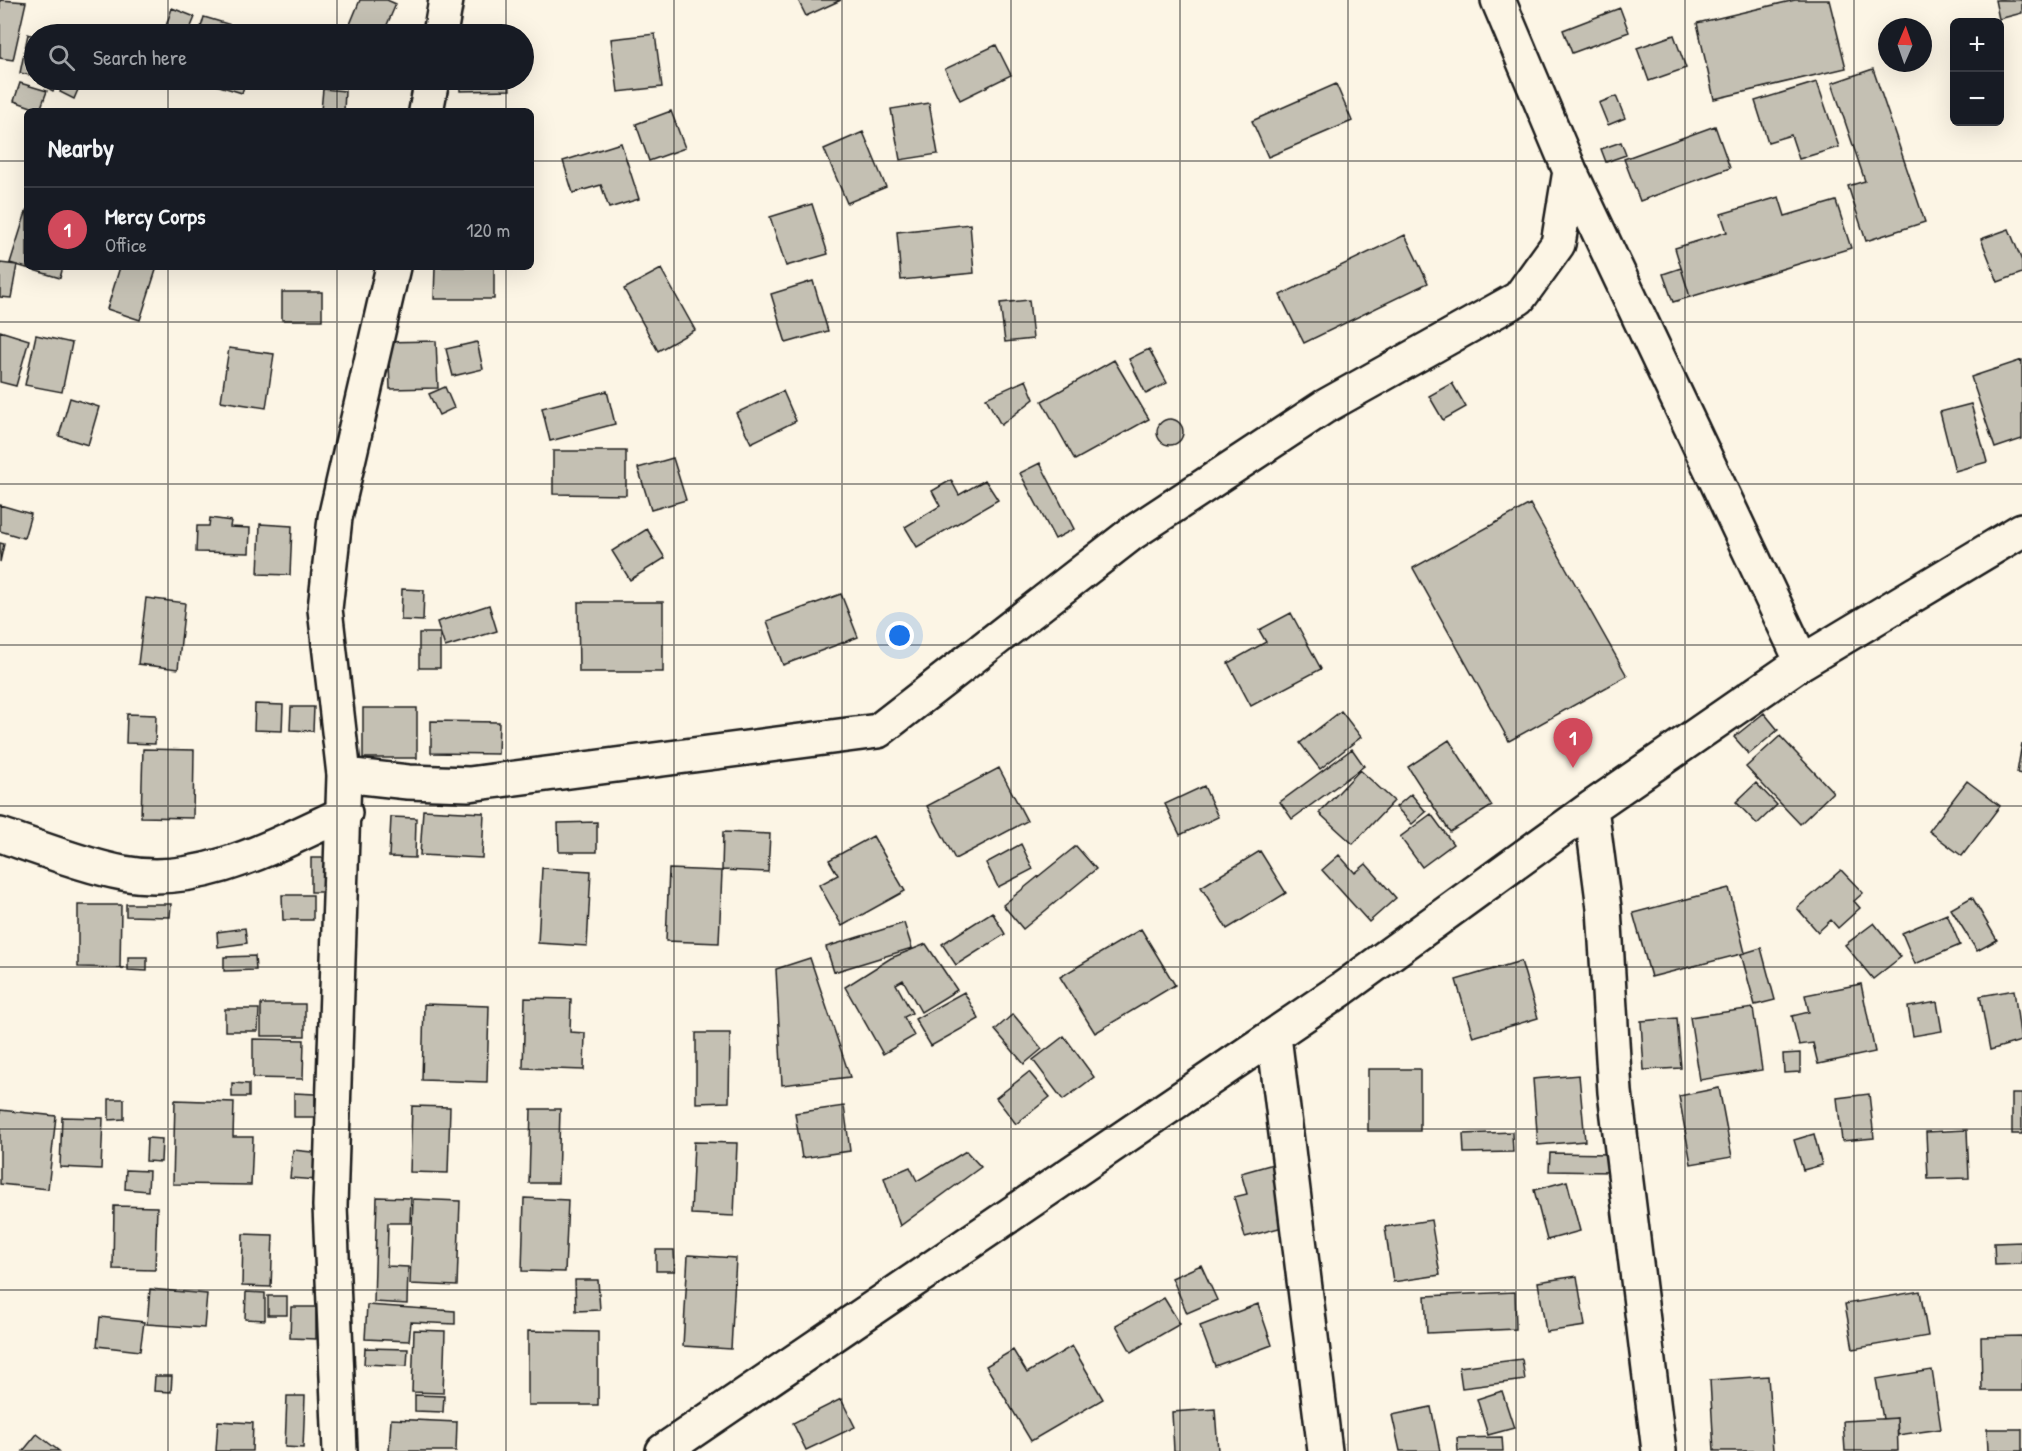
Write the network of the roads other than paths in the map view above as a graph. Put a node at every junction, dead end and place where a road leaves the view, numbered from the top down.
1 (446, 0) edge
2 (1498, 0) edge
3 (442, 24) edge
4 (430, 90) edge
5 (427, 108) edge
6 (1570, 171) junction
7 (392, 270) edge
8 (2022, 530) edge
9 (1802, 662) junction
10 (344, 775) junction
11 (1591, 808) junction
12 (345, 813) junction
13 (0, 835) edge
14 (1274, 1036) junction
15 (340, 1451) edge
16 (663, 1451) edge
17 (1325, 1451) edge
18 (1659, 1451) edge

1 - 3 street
2 - 6 street
4 - 5 street
6 - 9 street
6 - 10 street
7 - 10 street
8 - 9 street
9 - 11 street
10 - 12 street
11 - 14 street
11 - 18 street
12 - 13 street
12 - 15 street
14 - 16 street
14 - 17 street

